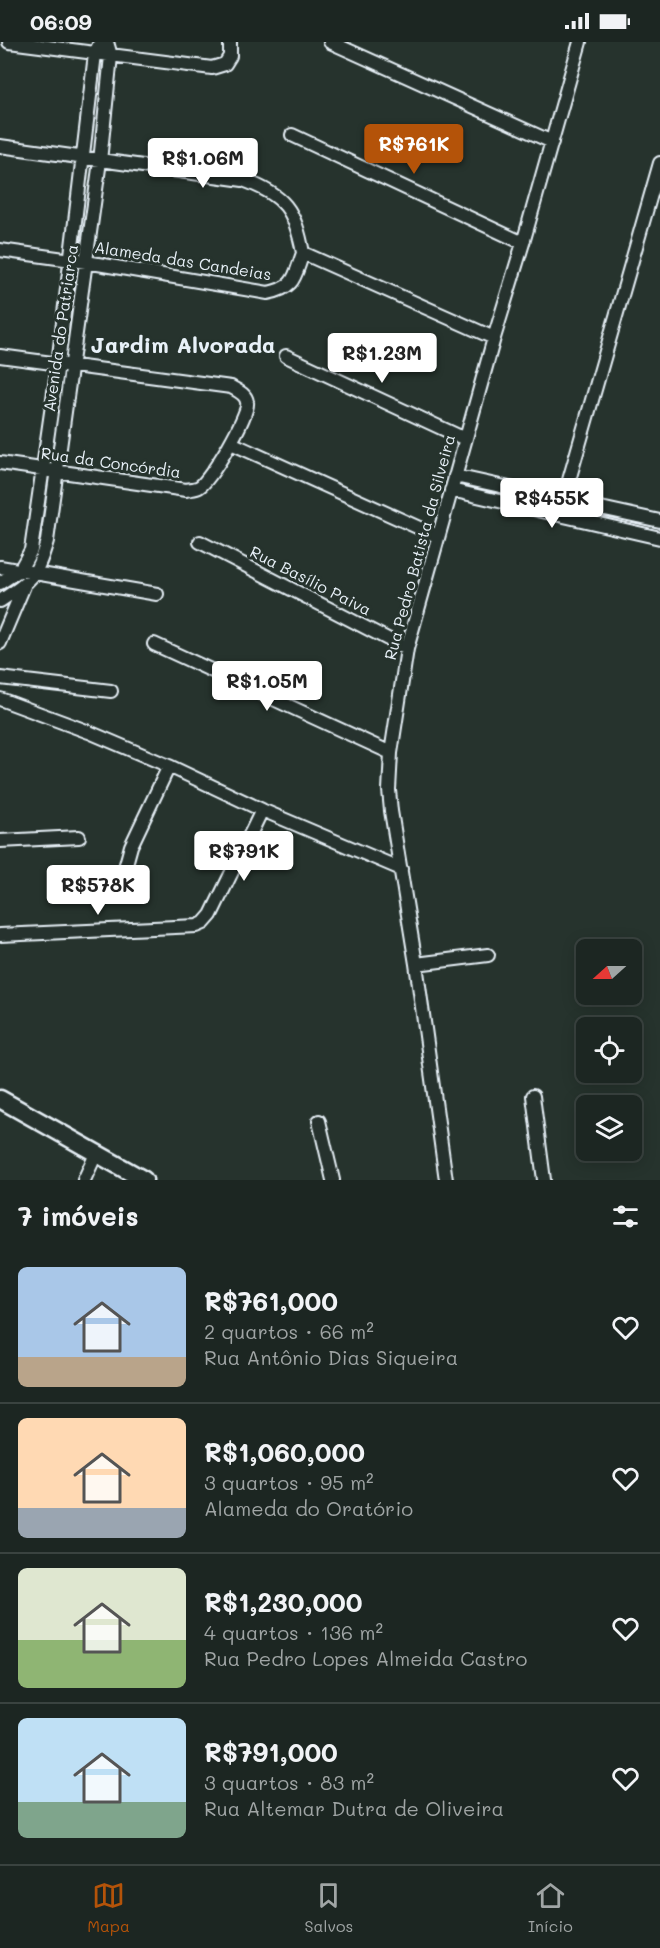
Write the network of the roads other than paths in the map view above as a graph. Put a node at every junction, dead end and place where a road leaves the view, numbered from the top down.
1 (9, 42) edge
2 (107, 42) edge
3 (230, 42) edge
4 (330, 42) edge
5 (580, 42) edge
6 (98, 48) edge
7 (111, 56) junction
8 (292, 135) dead end
9 (552, 142) junction
10 (0, 146) edge
11 (84, 158) junction
12 (100, 160) junction
13 (660, 163) edge
14 (523, 243) junction
15 (0, 250) edge
16 (303, 253) junction
17 (70, 260) junction
18 (86, 262) junction
19 (494, 338) junction
20 (0, 356) edge
21 (286, 357) dead end
22 (58, 364) junction
23 (71, 366) junction
24 (465, 439) junction
25 (231, 442) junction
26 (0, 463) edge
27 (50, 470) junction
28 (454, 476) junction
29 (451, 490) junction
30 (564, 500) junction
31 (559, 515) junction
32 (660, 522) edge
33 (437, 536) junction
34 (658, 537) edge
35 (200, 542) dead end
36 (0, 567) edge
37 (17, 572) junction
38 (36, 573) junction
39 (0, 583) edge
40 (24, 585) junction
41 (157, 594) dead end
42 (0, 601) edge
43 (0, 643) edge
44 (154, 644) dead end
45 (407, 649) junction
46 (0, 678) edge
47 (111, 691) dead end
48 (0, 699) edge
49 (391, 753) junction
50 (169, 766) junction
51 (262, 810) junction
52 (79, 837) dead end
53 (0, 842) edge
54 (401, 869) junction
55 (123, 875) dead end
56 (0, 935) edge
57 (488, 955) dead end
58 (416, 964) junction
59 (533, 1096) dead end
60 (0, 1099) edge
61 (319, 1121) dead end
62 (96, 1154) junction
63 (84, 1180) edge
64 (144, 1180) edge
65 (333, 1180) edge
66 (446, 1180) edge
67 (544, 1180) edge

1 - 6 street
2 - 7 street, Avenida do Patriarca
3 - 7 street
4 - 9 street
5 - 9 street, Rua Pedro Batista da Silveira
6 - 7 street
6 - 11 street, Avenida do Patriarca
7 - 12 street, Avenida do Patriarca
8 - 14 street
9 - 14 street, Rua Pedro Batista da Silveira
10 - 11 street
11 - 12 street
11 - 17 street, Avenida do Patriarca
12 - 16 street
12 - 18 street, Avenida do Patriarca
13 - 30 street
14 - 19 street, Rua Pedro Batista da Silveira
15 - 17 street, Alameda das Candeias
16 - 18 street, Alameda das Candeias
16 - 19 street
17 - 18 street, Alameda das Candeias
17 - 22 street, Avenida do Patriarca
18 - 23 street, Avenida do Patriarca
19 - 24 street, Rua Pedro Batista da Silveira
20 - 22 street
21 - 24 street
22 - 23 street
22 - 27 street, Avenida do Patriarca
23 - 25 street
23 - 27 street, Avenida do Patriarca
24 - 28 street, Rua Pedro Batista da Silveira
25 - 27 street, Rua da Concórdia
25 - 33 street
26 - 27 street, Rua da Concórdia
27 - 37 street, Avenida do Patriarca
27 - 38 street, Avenida do Patriarca
28 - 29 street, Rua Pedro Batista da Silveira
28 - 30 street
29 - 31 street
29 - 33 street, Rua Pedro Batista da Silveira
30 - 31 street
30 - 32 street
31 - 34 street
32 - 34 street
33 - 45 street, Rua Pedro Batista da Silveira
35 - 45 street, Rua Basílio Paiva
36 - 37 street
37 - 38 street
37 - 39 street
37 - 40 street
38 - 40 street, Avenida do Patriarca
38 - 41 street
40 - 42 street, Avenida do Patriarca
40 - 43 street
44 - 49 street
45 - 49 street, Rua Pedro Batista da Silveira
46 - 47 street
48 - 50 street
49 - 54 street, Rua Pedro Batista da Silveira
50 - 51 street
50 - 55 street
51 - 54 street
51 - 56 street
52 - 53 street
54 - 58 street, Rua Pedro Batista da Silveira
57 - 58 street
58 - 66 street, Rua Pedro Batista da Silveira
59 - 67 street
60 - 62 main road
61 - 65 street
62 - 63 street
62 - 64 main road

